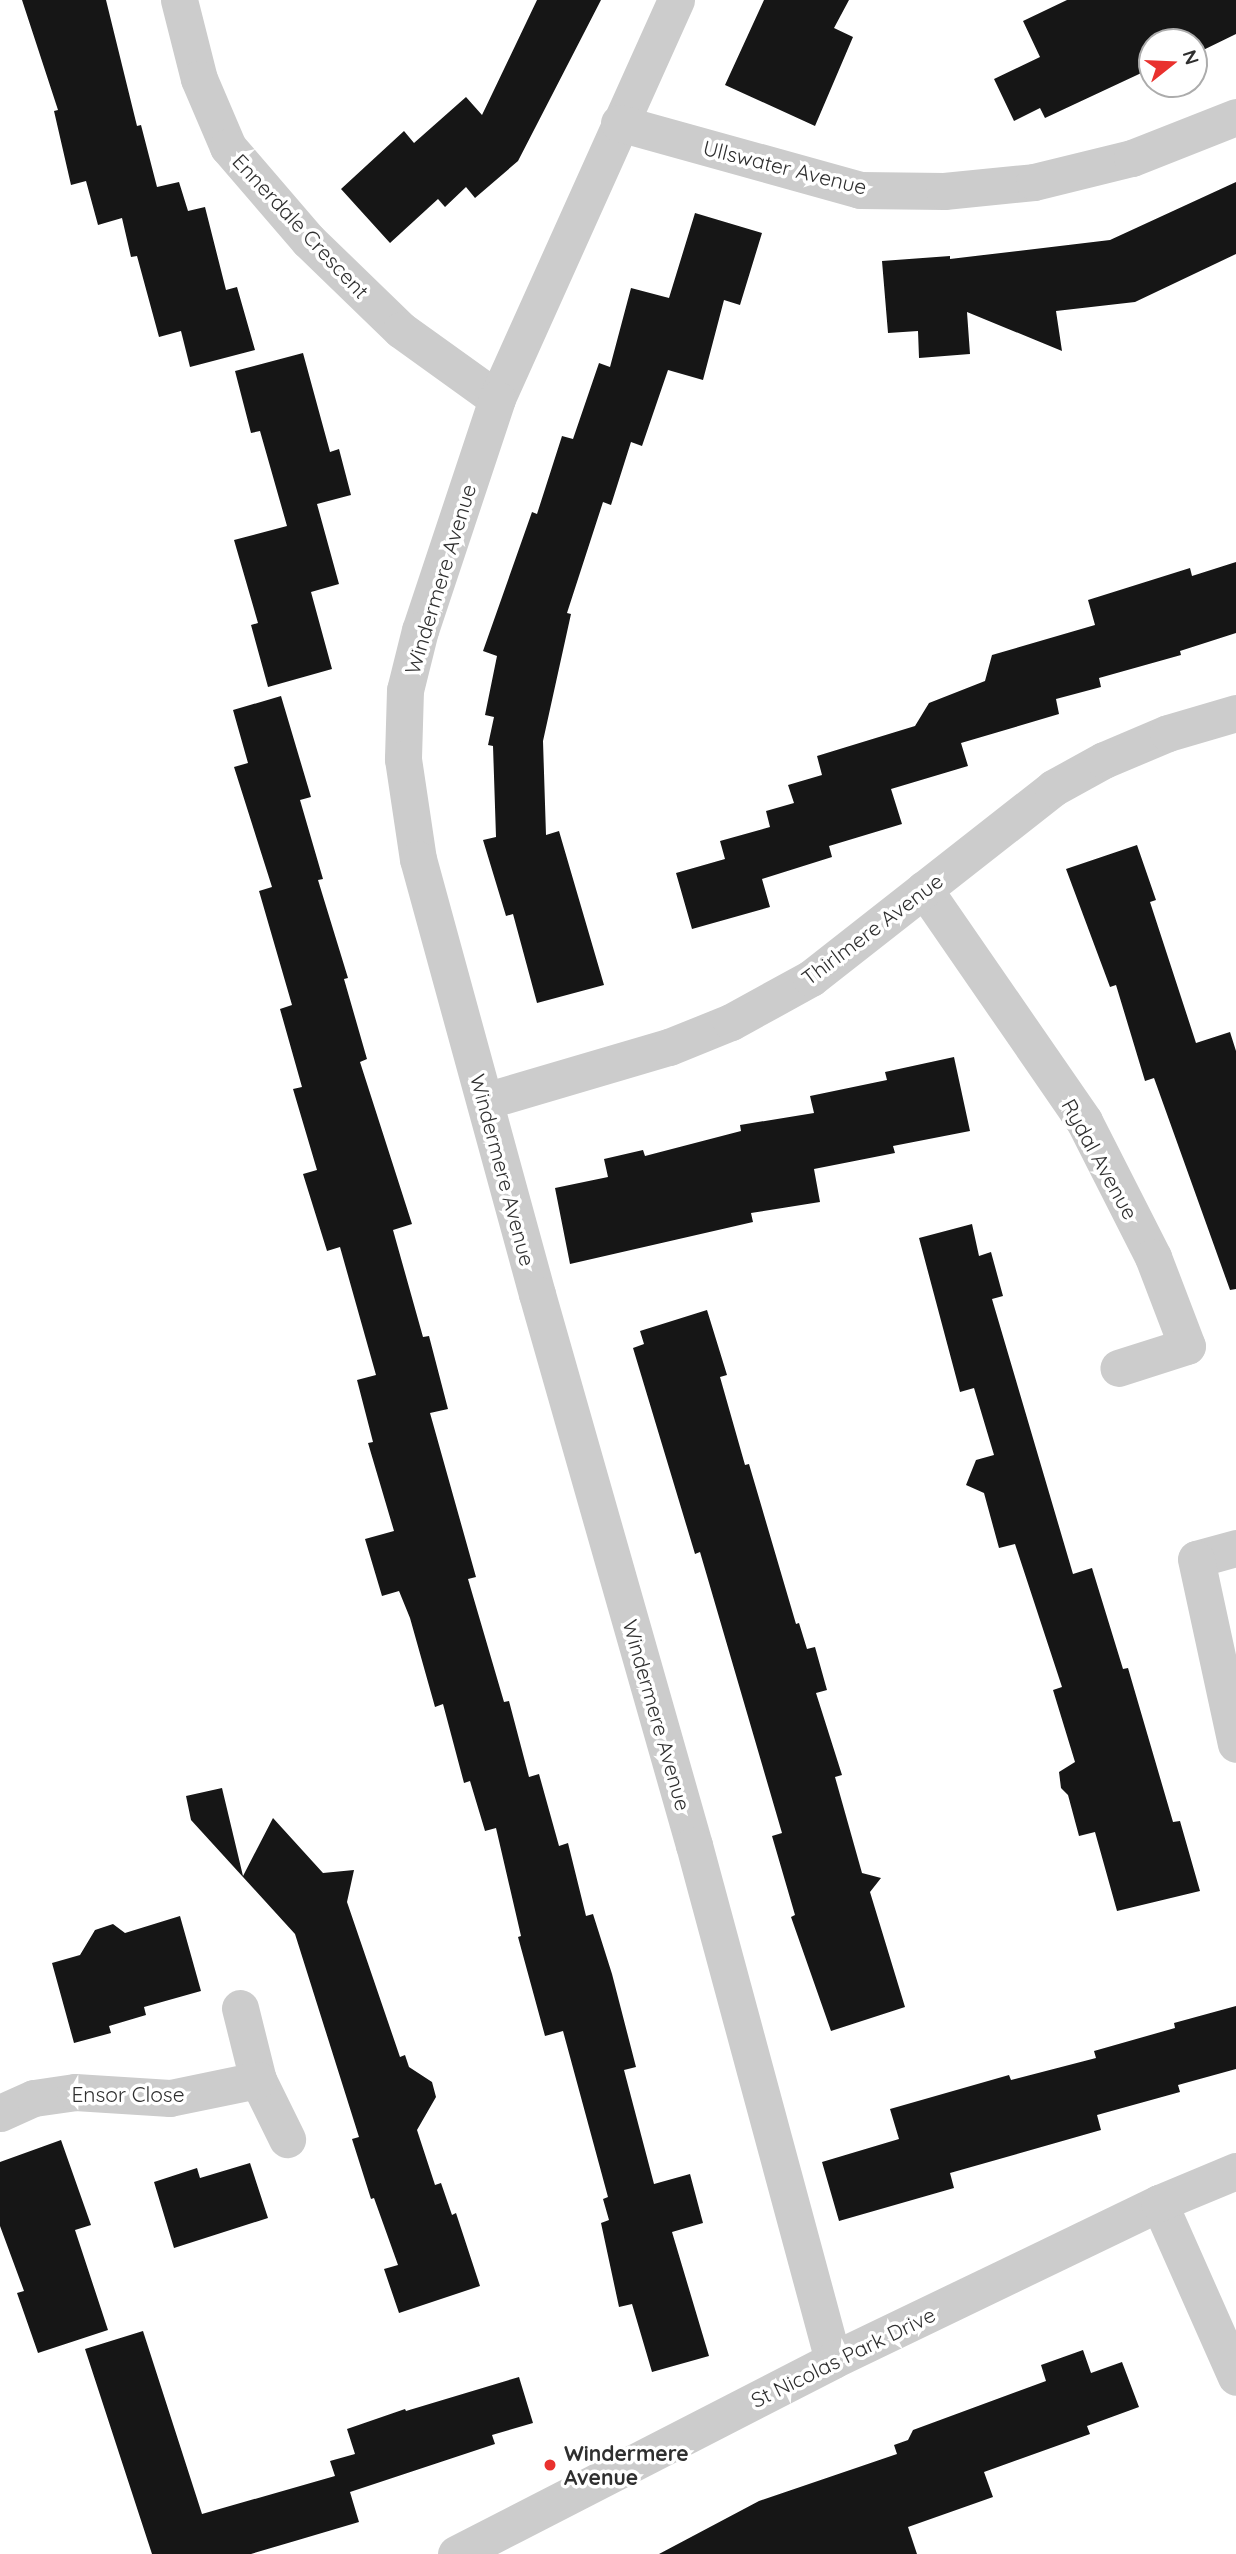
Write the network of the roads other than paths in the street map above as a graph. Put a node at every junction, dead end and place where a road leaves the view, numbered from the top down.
1 (179, 0) edge
2 (676, 0) edge
3 (1236, 117) edge
4 (619, 123) junction
5 (497, 399) junction
6 (1236, 713) edge
7 (925, 890) junction
8 (485, 1101) junction
9 (1118, 1368) dead end
10 (1236, 1548) edge
11 (1236, 1744) edge
12 (240, 2008) dead end
13 (258, 2080) junction
14 (0, 2113) edge
15 (288, 2139) dead end
16 (1236, 2171) edge
17 (1159, 2203) junction
18 (833, 2360) junction
19 (1236, 2377) edge
20 (456, 2554) edge

1 - 5 street, Ennerdale Crescent
2 - 4 street, Windermere Avenue
3 - 4 street, Ullswater Avenue
4 - 5 street, Windermere Avenue
5 - 8 street, Windermere Avenue
6 - 7 street, Thirlmere Avenue
7 - 8 street, Thirlmere Avenue
7 - 9 street, Rydal Avenue
8 - 18 street, Windermere Avenue
10 - 11 street
12 - 13 street
13 - 14 street, Ensor Close
13 - 15 street
16 - 17 street, St Nicolas Park Drive
17 - 18 street, St Nicolas Park Drive
17 - 19 street
18 - 20 street, St Nicolas Park Drive

